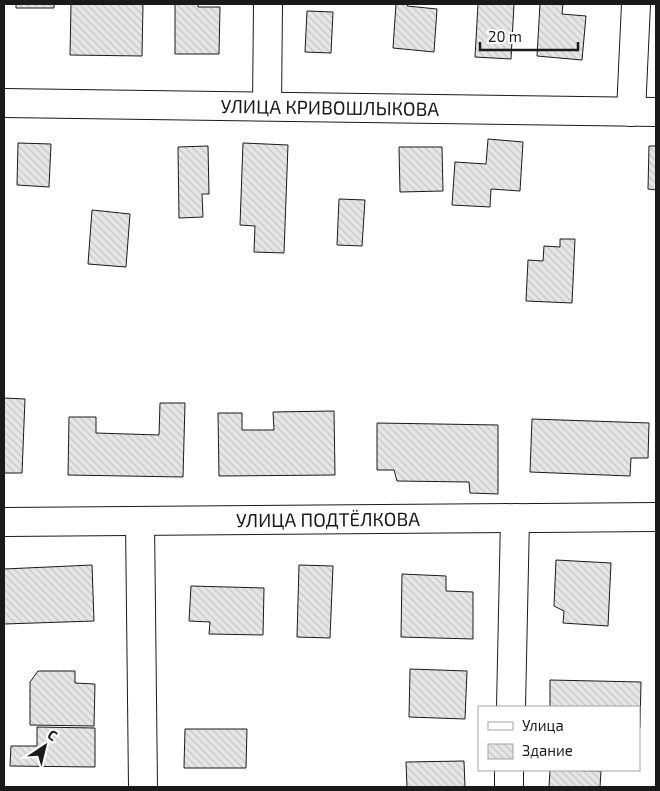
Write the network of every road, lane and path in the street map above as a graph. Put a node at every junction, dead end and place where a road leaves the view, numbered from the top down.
1 (268, 4) edge
2 (636, 4) edge
3 (4, 103) edge
4 (267, 106) junction
5 (644, 112) edge
6 (656, 516) edge
7 (515, 518) junction
8 (140, 521) junction
9 (4, 522) edge
10 (511, 706) edge
11 (509, 771) edge
12 (143, 787) edge
13 (509, 787) edge

1 - 4 street
2 - 5 street
3 - 4 street, УЛИЦА КРИВОШЛЫКОВА
4 - 5 street, УЛИЦА КРИВОШЛЫКОВА
6 - 7 street, УЛИЦА ПОДТЁЛКОВА
7 - 8 street, УЛИЦА ПОДТЁЛКОВА
7 - 10 street
8 - 9 street, УЛИЦА ПОДТЁЛКОВА
8 - 12 street
11 - 13 street

